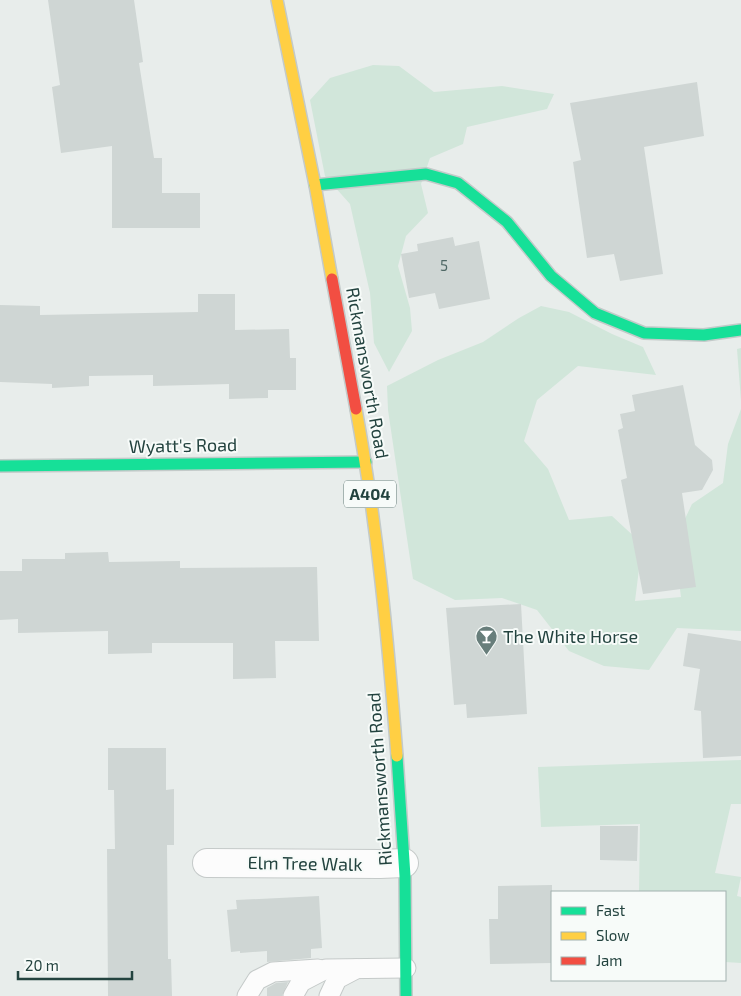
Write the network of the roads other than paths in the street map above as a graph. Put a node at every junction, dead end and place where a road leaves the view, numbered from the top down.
1 (277, 0) edge
2 (315, 185) junction
3 (741, 330) edge
4 (366, 462) junction
5 (0, 466) edge
6 (207, 862) dead end
7 (404, 863) junction
8 (406, 968) junction
9 (326, 969) junction
10 (356, 969) junction
11 (247, 996) edge
12 (293, 996) edge
13 (328, 996) edge
14 (406, 996) edge

1 - 2 main road, Rickmansworth Road / A404
2 - 3 main road
2 - 4 main road, Rickmansworth Road / A404
4 - 5 main road, Wyatt's Road
4 - 7 main road, Rickmansworth Road / A404
6 - 7 street, Elm Tree Walk
7 - 8 main road, Rickmansworth Road / A404
8 - 10 lane
8 - 14 main road, Rickmansworth Road / A404
9 - 10 lane
9 - 11 lane
9 - 12 lane
10 - 13 lane

